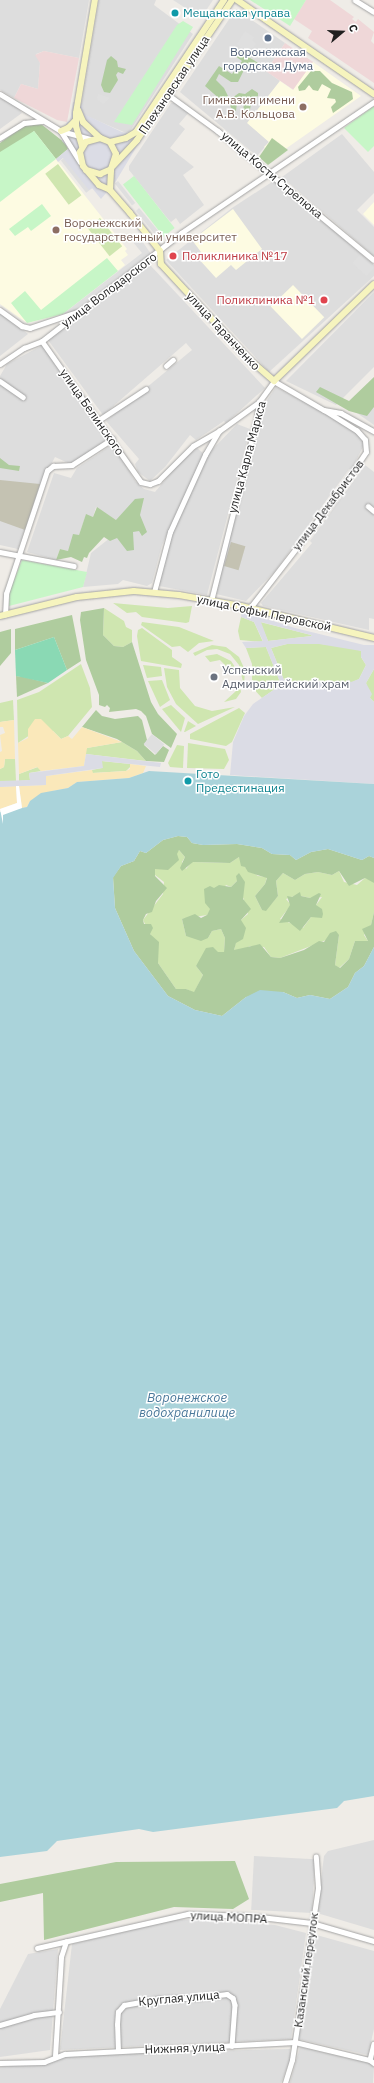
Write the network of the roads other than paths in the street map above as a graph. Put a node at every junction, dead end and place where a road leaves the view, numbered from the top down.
1 (95, 0) edge
2 (224, 0) edge
3 (232, 0) edge
4 (237, 0) edge
5 (356, 0) edge
6 (374, 12) edge
7 (166, 93) junction
8 (0, 94) edge
9 (374, 94) edge
10 (374, 102) edge
11 (77, 103) junction
12 (76, 120) junction
13 (44, 121) junction
14 (61, 131) junction
15 (78, 136) junction
16 (0, 138) edge
17 (100, 138) junction
18 (90, 139) junction
19 (110, 142) junction
20 (82, 146) junction
21 (80, 162) junction
22 (112, 167) junction
23 (86, 170) junction
24 (270, 174) junction
25 (110, 190) junction
26 (160, 251) junction
27 (374, 260) edge
28 (374, 284) edge
29 (0, 310) edge
30 (82, 311) junction
31 (42, 341) junction
32 (173, 360) dead end
33 (0, 364) edge
34 (166, 366) dead end
35 (0, 381) edge
36 (274, 381) junction
37 (146, 389) dead end
38 (23, 397) dead end
39 (259, 402) junction
40 (324, 410) junction
41 (99, 420) junction
42 (219, 431) junction
43 (374, 431) edge
44 (112, 439) junction
45 (368, 506) dead end
46 (374, 511) edge
47 (0, 552) edge
48 (20, 556) junction
49 (74, 566) dead end
50 (154, 592) junction
51 (210, 601) junction
52 (250, 608) junction
53 (3, 616) edge
54 (374, 638) edge
55 (316, 1857) dead end
56 (312, 1923) junction
57 (374, 1941) edge
58 (66, 1942) junction
59 (37, 1948) dead end
60 (59, 2012) junction
61 (0, 2025) edge
62 (295, 2042) junction
63 (374, 2044) edge
64 (232, 2046) junction
65 (118, 2051) junction
66 (55, 2056) junction
67 (372, 2062) edge
68 (0, 2063) edge
69 (285, 2083) edge

1 - 11 street
2 - 7 street, Плехановская улица
3 - 7 street, Плехановская улица
4 - 9 street
5 - 6 street
7 - 19 street, Плехановская улица
7 - 22 street, Плехановская улица
7 - 24 street, улица Кости Стрелюка
8 - 13 street
10 - 24 street, улица Володарского
11 - 12 street
11 - 17 street
12 - 14 street
12 - 15 street
13 - 14 street
13 - 16 street
14 - 15 street
14 - 21 street
15 - 18 street
15 - 20 street
17 - 18 street
17 - 19 street
18 - 20 street
19 - 22 street
20 - 21 street
21 - 23 street
22 - 23 street
22 - 25 street
23 - 25 street, улица Таранченко
24 - 26 street, улица Володарского
24 - 27 street, улица Кости Стрелюка
25 - 26 street, улица Таранченко
26 - 30 street, улица Володарского
26 - 36 street, улица Таранченко
28 - 36 street, улица Карла Маркса
29 - 30 street
30 - 31 street, улица Володарского
31 - 33 street, улица Володарского
31 - 41 street, улица Белинского
32 - 34 street
35 - 38 street
36 - 39 street, улица Карла Маркса
36 - 40 street, улица Таранченко
37 - 41 street
39 - 42 street
39 - 51 street, улица Карла Маркса
40 - 43 street, улица Таранченко
40 - 52 street, улица Декабристов
41 - 44 street, улица Белинского
42 - 44 street, улица Белинского
42 - 50 street
44 - 48 street
45 - 46 street
47 - 48 street
48 - 49 street
48 - 53 street
50 - 51 street, улица Софьи Перовской
50 - 53 street, улица Софьи Перовской
51 - 52 street, улица Софьи Перовской
52 - 54 street, улица Софьи Перовской
55 - 56 street, Казанский переулок
56 - 57 street, улица МОПРА
56 - 58 street, улица МОПРА
56 - 62 street, Казанский переулок
58 - 59 street, улица МОПРА
58 - 60 street
60 - 61 street
60 - 66 street
62 - 64 street, Нижняя улица
62 - 67 street, Нижняя улица
62 - 69 street, Казанский переулок
63 - 67 street
64 - 65 street, Нижняя улица
64 - 65 street, Круглая улица
65 - 66 street, Нижняя улица
66 - 68 street, Нижняя улица

